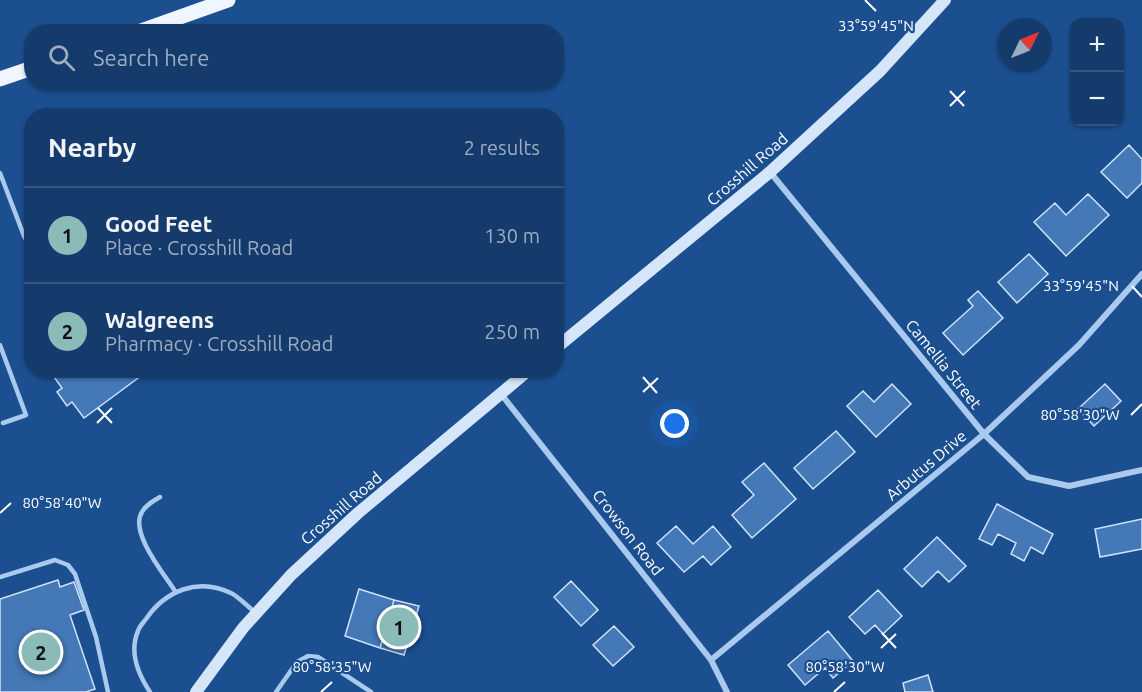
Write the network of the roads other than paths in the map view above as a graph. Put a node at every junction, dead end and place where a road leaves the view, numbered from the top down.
1 (228, 0) edge
2 (945, 0) edge
3 (160, 24) edge
4 (24, 71) edge
5 (0, 79) edge
6 (770, 172) junction
7 (0, 173) edge
8 (24, 236) edge
9 (1142, 274) edge
10 (564, 341) edge
11 (0, 345) edge
12 (520, 378) edge
13 (501, 394) junction
14 (0, 416) edge
15 (1, 424) edge
16 (984, 434) junction
17 (1142, 470) edge
18 (160, 497) dead end
19 (0, 577) edge
20 (175, 591) junction
21 (256, 614) junction
22 (711, 660) junction
23 (108, 692) edge
24 (150, 692) edge
25 (196, 692) edge
26 (276, 692) edge
27 (371, 692) edge
28 (727, 692) edge

1 - 3 main road
2 - 6 main road, Crosshill Road
4 - 5 main road
6 - 10 main road, Crosshill Road
6 - 16 street, Camellia Street
7 - 8 lane
9 - 16 street, Arbutus Drive
11 - 15 lane
12 - 13 main road, Crosshill Road
13 - 21 main road, Crosshill Road
13 - 22 street, Crowson Road
14 - 15 lane
16 - 17 street, Camellia Street
16 - 22 street, Arbutus Drive
18 - 20 lane
19 - 23 lane
20 - 21 lane
20 - 24 lane
21 - 25 main road, Crosshill Road
22 - 28 street, Crowson Road
26 - 27 lane

